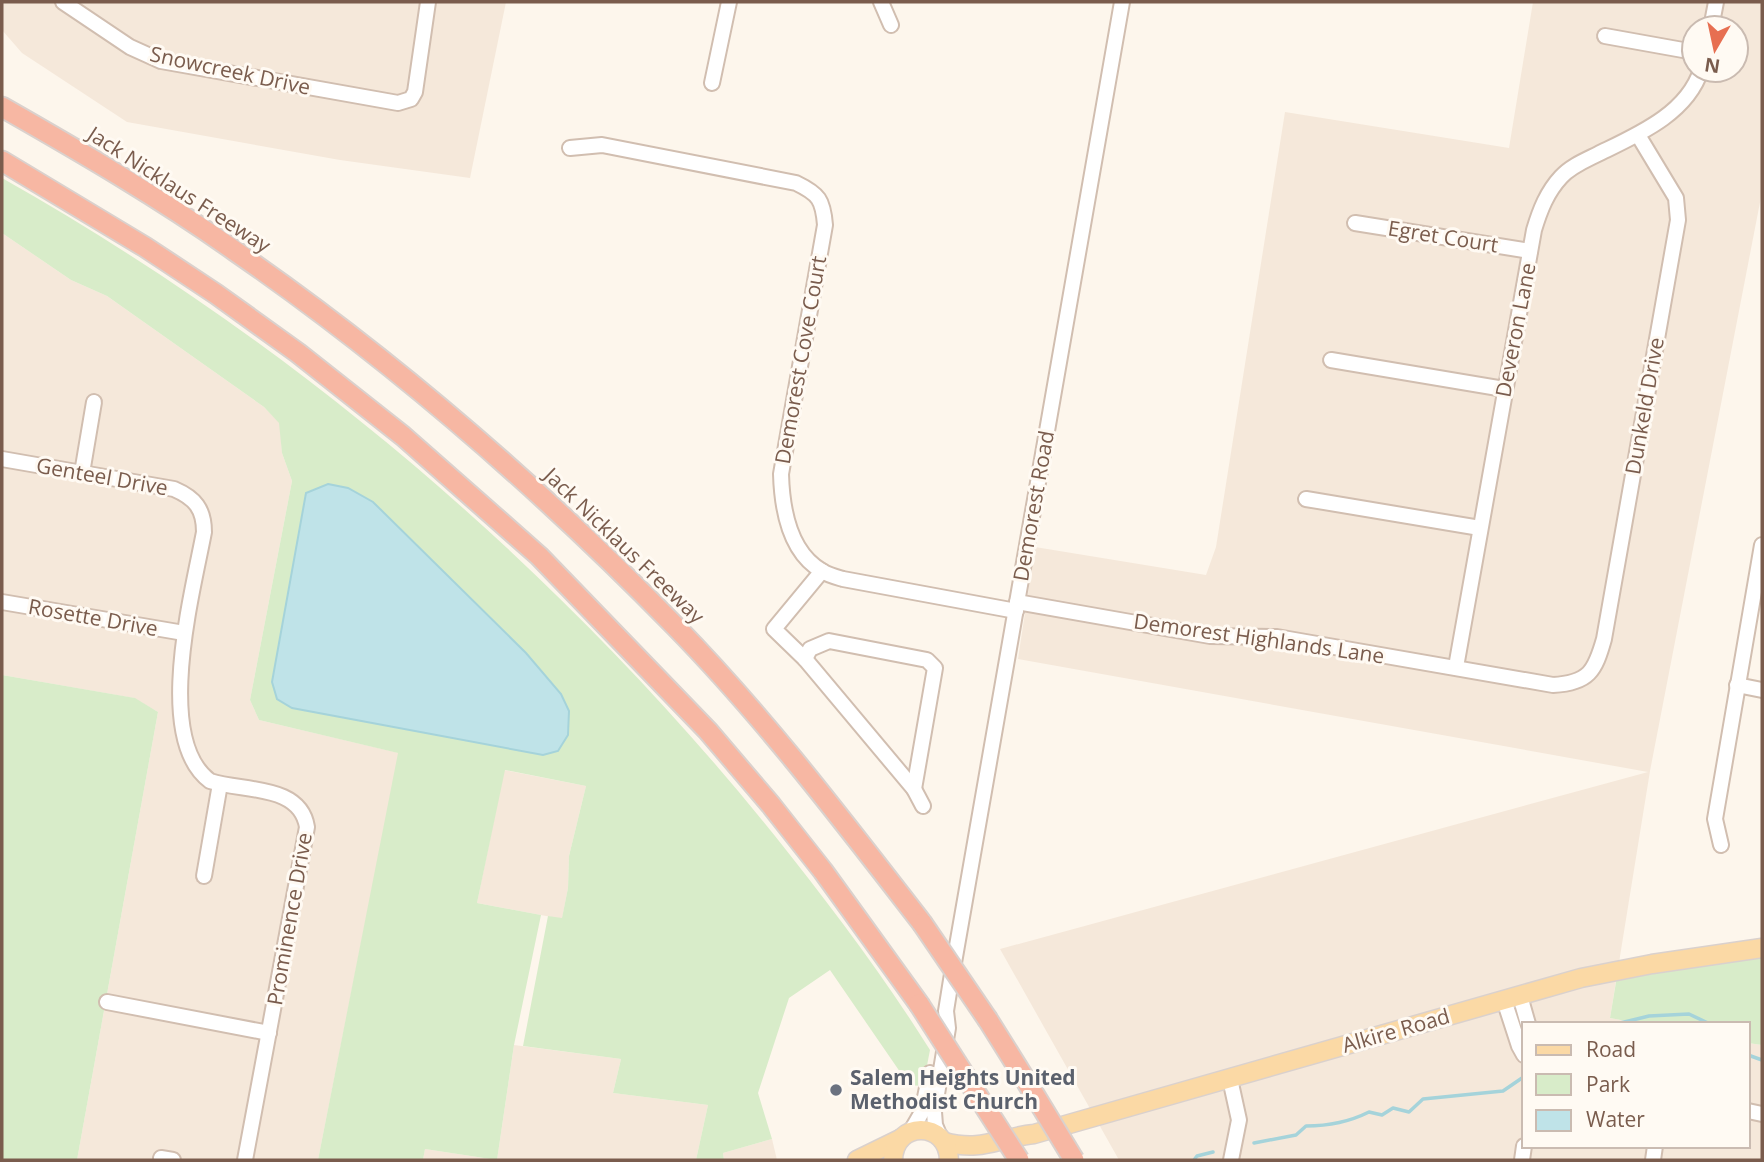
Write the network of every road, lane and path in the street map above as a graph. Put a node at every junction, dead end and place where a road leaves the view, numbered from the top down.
1 (63, 2) edge
2 (428, 2) edge
3 (729, 2) edge
4 (881, 2) edge
5 (1122, 2) edge
6 (891, 24) dead end
7 (1605, 36) dead end
8 (1680, 49) edge
9 (712, 83) dead end
10 (1695, 84) edge
11 (2, 107) edge
12 (1638, 135) junction
13 (569, 148) dead end
14 (2, 161) edge
15 (1355, 223) dead end
16 (1530, 251) junction
17 (1331, 360) dead end
18 (1504, 389) junction
19 (94, 402) dead end
20 (2, 460) edge
21 (82, 473) junction
22 (1306, 499) dead end
23 (199, 505) joint
24 (1480, 528) junction
25 (1762, 545) edge
26 (822, 571) junction
27 (2, 602) edge
28 (1017, 607) junction
29 (184, 633) junction
30 (805, 659) junction
31 (1456, 667) junction
32 (1582, 679) joint
33 (1737, 685) junction
34 (1762, 690) edge
35 (220, 784) junction
36 (914, 789) junction
37 (923, 806) dead end
38 (1721, 845) dead end
39 (204, 876) dead end
40 (1762, 948) edge
41 (1512, 998) junction
42 (107, 1002) dead end
43 (947, 1011) junction
44 (1527, 1022) edge
45 (269, 1034) junction
46 (1522, 1051) edge
47 (1230, 1079) junction
48 (1034, 1134) junction
49 (905, 1135) junction
50 (942, 1140) junction
51 (245, 1160) edge
52 (857, 1160) edge
53 (893, 1160) edge
54 (949, 1160) edge
55 (974, 1160) edge
56 (1018, 1160) edge
57 (1074, 1160) edge
58 (1231, 1160) edge

1 - 2 street, Snowcreek Drive
3 - 9 street
4 - 6 street
5 - 28 street, Demorest Road
7 - 8 street
10 - 12 street, Deveron Lane
11 - 57 highway, Jack Nicklaus Freeway, bridge
12 - 16 street, Deveron Lane
12 - 32 street, Dunkeld Drive
13 - 26 street, Demorest Cove Court
14 - 56 highway, bridge
15 - 16 street, Egret Court
16 - 18 street, Deveron Lane
17 - 18 street
18 - 24 street, Deveron Lane
19 - 21 street
20 - 21 street, Genteel Drive
21 - 23 street, Genteel Drive
22 - 24 street
23 - 29 street, Prominence Drive
24 - 31 street, Deveron Lane
25 - 33 street
26 - 28 street
26 - 30 street
27 - 29 street, Rosette Drive
28 - 31 street, Demorest Highlands Lane
28 - 43 street, Demorest Road
29 - 35 street, Prominence Drive
30 - 36 street
30 - 36 street
31 - 32 street, Demorest Highlands Lane
33 - 34 street
33 - 38 street
35 - 39 street
35 - 45 street, Prominence Drive
36 - 37 street
40 - 41 main road, Alkire Road
41 - 44 street
41 - 46 street
41 - 47 main road, Alkire Road
42 - 45 street
43 - 49 street, Demorest Road
43 - 50 street, Demorest Road
45 - 51 street, Prominence Drive
47 - 48 main road, Alkire Road
47 - 58 street
48 - 50 main road, Alkire Road
48 - 55 main road, Alkire Road
49 - 50 main road, Alkire Road
49 - 52 main road
49 - 53 main road
50 - 54 main road

